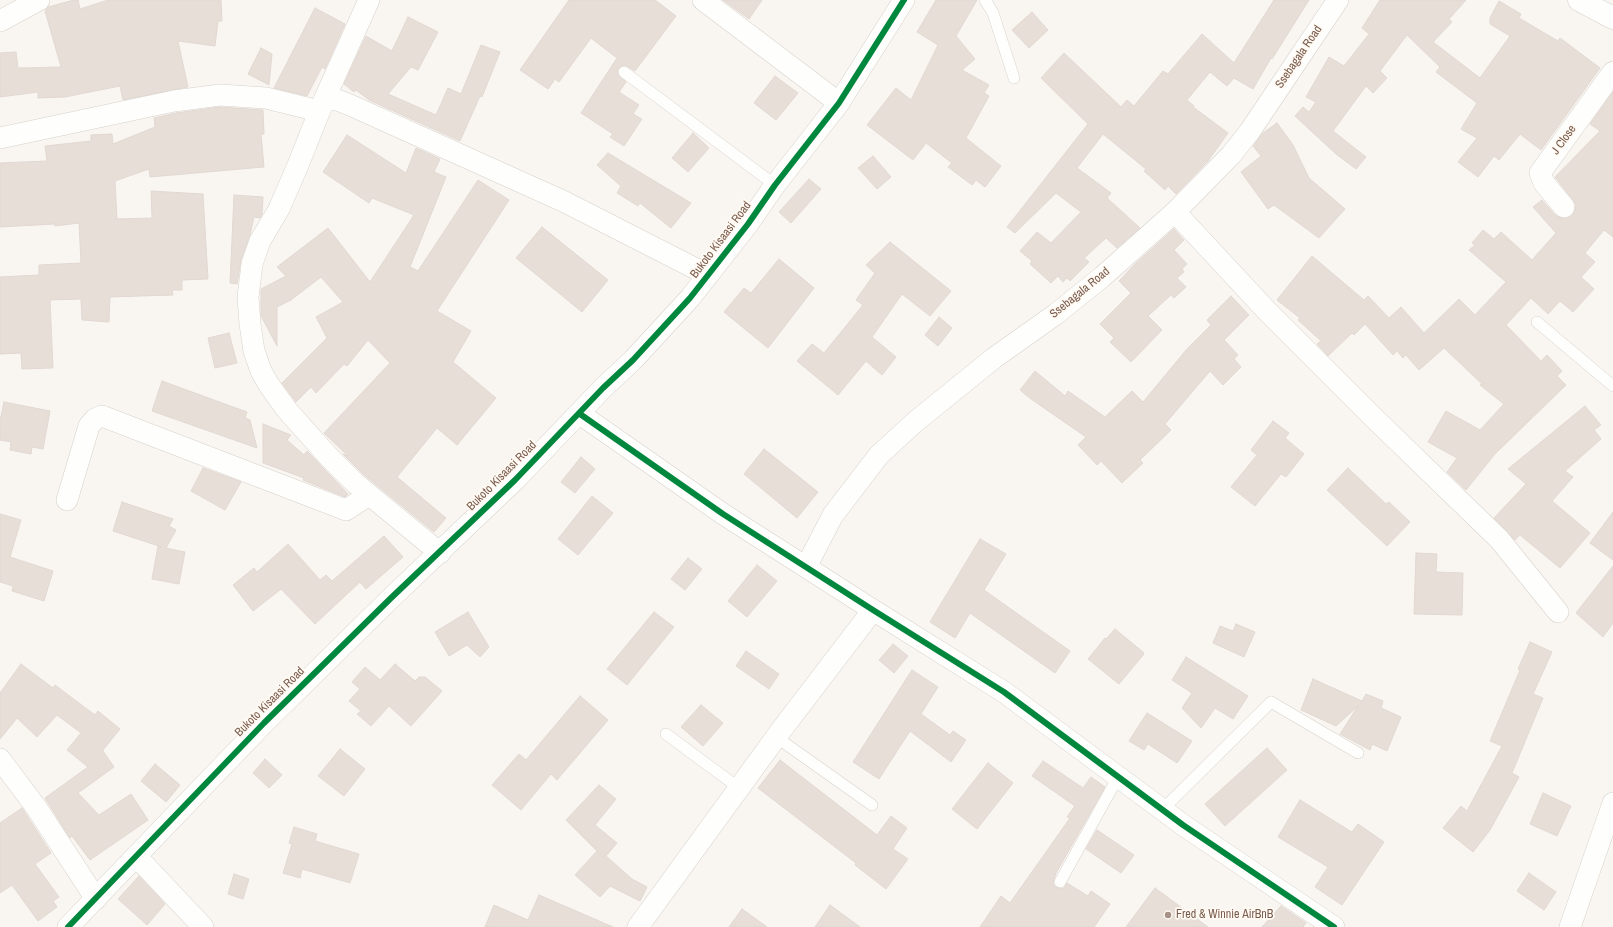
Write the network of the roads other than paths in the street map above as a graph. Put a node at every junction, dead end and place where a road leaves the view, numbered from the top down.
1 (39, 0) edge
2 (369, 0) edge
3 (703, 0) edge
4 (904, 0) edge
5 (985, 0) edge
6 (1338, 0) edge
7 (1579, 0) edge
8 (1613, 18) edge
9 (0, 21) edge
10 (624, 72) dead end
11 (1613, 72) edge
12 (1014, 78) dead end
13 (839, 103) junction
14 (322, 106) junction
15 (0, 138) edge
16 (775, 185) junction
17 (1564, 207) dead end
18 (1175, 212) junction
19 (708, 275) junction
20 (1537, 322) dead end
21 (1613, 386) edge
22 (580, 414) junction
23 (369, 495) junction
24 (67, 500) dead end
25 (440, 553) junction
26 (806, 567) junction
27 (873, 610) junction
28 (1558, 612) dead end
29 (666, 734) dead end
30 (776, 737) junction
31 (1358, 753) dead end
32 (0, 759) edge
33 (1118, 777) junction
34 (739, 788) junction
35 (1613, 802) edge
36 (872, 805) dead end
37 (1162, 810) junction
38 (136, 856) junction
39 (1060, 882) dead end
40 (96, 899) junction
41 (68, 927) edge
42 (203, 927) edge
43 (638, 927) edge
44 (1334, 927) edge
45 (1570, 927) edge

1 - 9 street
2 - 14 street
3 - 13 street
4 - 13 street, Bukoto Kisaasi Road
5 - 12 lane
6 - 18 street, Ssebagala Road
7 - 8 street
10 - 16 lane
11 - 17 street, J Close
13 - 16 street, Bukoto Kisaasi Road
14 - 15 street
14 - 19 street
14 - 23 street
16 - 19 street, Bukoto Kisaasi Road
18 - 26 street, Ssebagala Road
18 - 28 street
19 - 22 street, Bukoto Kisaasi Road
20 - 21 lane
22 - 25 street, Bukoto Kisaasi Road
22 - 26 street
23 - 24 street
23 - 25 street
25 - 38 street, Bukoto Kisaasi Road
26 - 27 street
27 - 30 street
27 - 33 street
29 - 34 lane
30 - 34 street
30 - 36 lane
31 - 37 lane
32 - 40 street
33 - 37 street
33 - 39 lane
34 - 43 street
35 - 45 street
37 - 44 street
38 - 40 street, Bukoto Kisaasi Road
38 - 42 street
40 - 41 street, Bukoto Kisaasi Road

